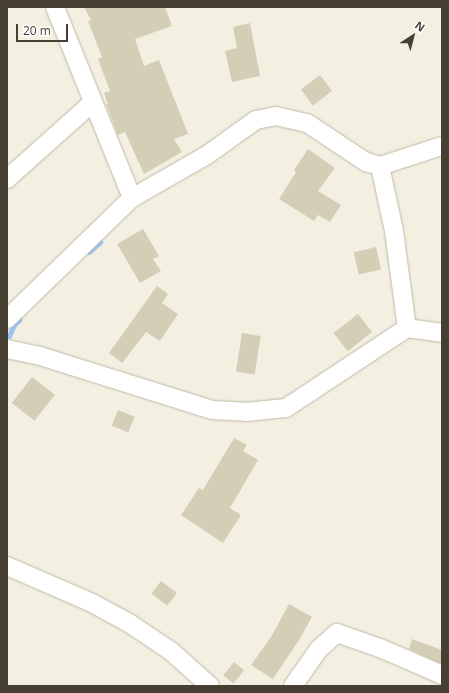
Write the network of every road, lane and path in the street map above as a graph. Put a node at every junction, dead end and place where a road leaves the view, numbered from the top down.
1 (55, 7) edge
2 (93, 102) junction
3 (442, 146) edge
4 (380, 166) junction
5 (7, 179) edge
6 (132, 198) junction
7 (7, 319) edge
8 (407, 328) junction
9 (442, 333) edge
10 (7, 349) edge
11 (7, 566) edge
12 (442, 675) edge
13 (210, 686) edge
14 (293, 686) edge

1 - 2 street
2 - 5 street
2 - 6 street
3 - 4 street
4 - 6 street
4 - 8 street
6 - 7 street
8 - 9 street
8 - 10 street
11 - 13 street
12 - 14 street

